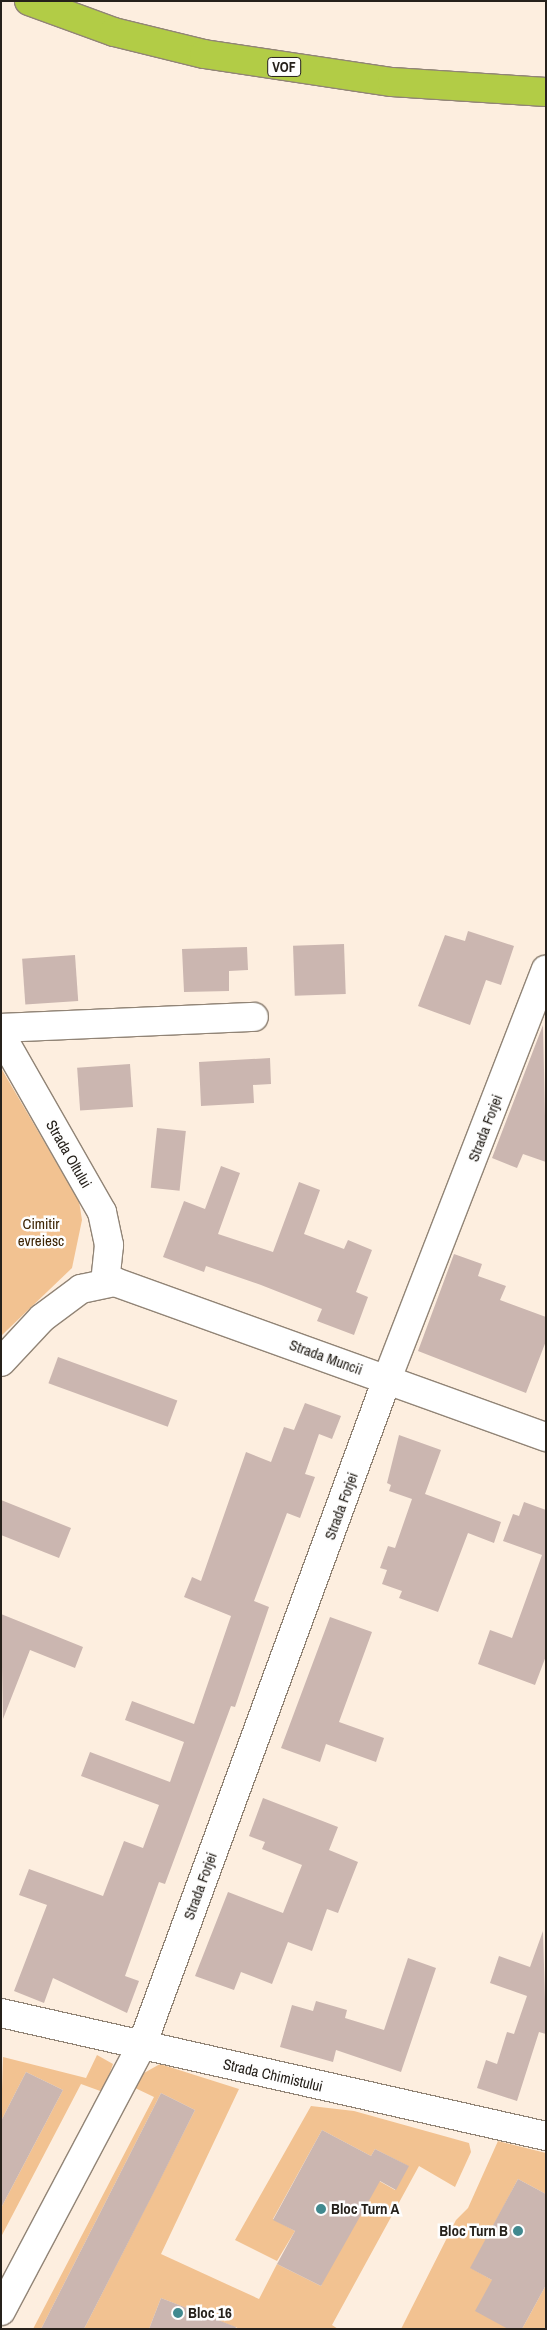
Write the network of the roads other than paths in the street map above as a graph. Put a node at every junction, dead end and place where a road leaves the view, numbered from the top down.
1 (29, 1) edge
2 (546, 92) edge
3 (546, 970) edge
4 (254, 1017) dead end
5 (1, 1028) edge
6 (1, 1035) edge
7 (105, 1281) junction
8 (1, 1362) edge
9 (387, 1379) junction
10 (546, 1437) edge
11 (1, 2013) edge
12 (142, 2045) junction
13 (546, 2136) edge
14 (1, 2311) edge

1 - 2 highway, VOF
3 - 9 street, Strada Forjei
4 - 5 street
6 - 7 street, Strada Oltului
7 - 8 street
7 - 9 street, Strada Muncii
9 - 10 street, Strada Muncii
9 - 12 street, Strada Forjei
11 - 12 street, Strada Chimistului
12 - 13 street, Strada Chimistului
12 - 14 street, Strada Forjei

